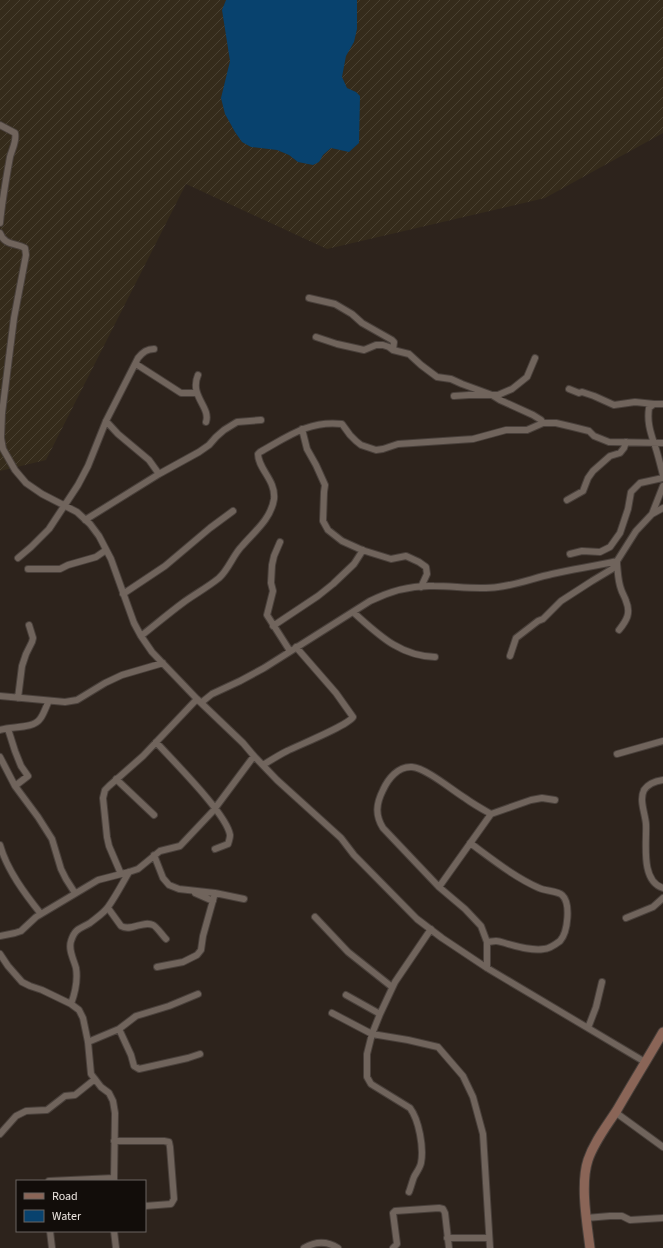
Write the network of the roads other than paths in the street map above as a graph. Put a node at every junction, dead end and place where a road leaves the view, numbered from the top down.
1 (0, 125) edge
2 (0, 223) edge
3 (0, 233) edge
4 (309, 298) dead end
5 (316, 337) dead end
6 (154, 349) dead end
7 (393, 350) junction
8 (535, 358) dead end
9 (136, 364) junction
10 (198, 375) dead end
11 (569, 389) dead end
12 (197, 393) junction
13 (492, 395) junction
14 (454, 396) dead end
15 (654, 404) junction
16 (663, 404) edge
17 (261, 420) dead end
18 (106, 421) junction
19 (206, 422) dead end
20 (543, 423) junction
21 (302, 429) junction
22 (626, 442) junction
23 (663, 443) edge
24 (654, 444) junction
25 (159, 474) junction
26 (663, 475) edge
27 (663, 478) edge
28 (663, 486) edge
29 (567, 500) dead end
30 (64, 504) junction
31 (663, 508) edge
32 (233, 511) dead end
33 (652, 514) junction
34 (85, 520) junction
35 (280, 542) dead end
36 (106, 550) junction
37 (363, 550) junction
38 (570, 554) dead end
39 (18, 558) dead end
40 (618, 562) junction
41 (28, 569) dead end
42 (421, 587) junction
43 (123, 594) junction
44 (353, 612) junction
45 (29, 625) dead end
46 (273, 626) junction
47 (619, 630) dead end
48 (141, 636) junction
49 (296, 647) junction
50 (290, 651) junction
51 (510, 656) dead end
52 (434, 657) dead end
53 (163, 663) junction
54 (0, 696) edge
55 (18, 698) junction
56 (200, 700) junction
57 (49, 701) junction
58 (8, 729) junction
59 (0, 730) edge
60 (663, 741) edge
61 (156, 742) junction
62 (618, 754) dead end
63 (254, 756) junction
64 (0, 757) edge
65 (263, 765) junction
66 (116, 779) junction
67 (663, 780) edge
68 (15, 786) junction
69 (555, 800) dead end
70 (216, 808) junction
71 (491, 814) junction
72 (154, 815) dead end
73 (470, 843) junction
74 (0, 848) edge
75 (215, 849) dead end
76 (154, 855) junction
77 (129, 872) junction
78 (120, 874) junction
79 (439, 887) junction
80 (663, 888) edge
81 (186, 890) junction
82 (76, 893) junction
83 (215, 893) junction
84 (663, 898) edge
85 (244, 899) dead end
86 (214, 901) junction
87 (108, 908) junction
88 (41, 914) junction
89 (315, 917) dead end
90 (626, 918) dead end
91 (431, 930) junction
92 (0, 936) edge
93 (166, 939) dead end
94 (487, 942) junction
95 (0, 954) edge
96 (157, 966) dead end
97 (487, 968) junction
98 (602, 982) dead end
99 (392, 987) junction
100 (198, 994) dead end
101 (346, 995) dead end
102 (71, 1004) junction
103 (332, 1014) dead end
104 (380, 1014) junction
105 (588, 1028) junction
106 (119, 1029) junction
107 (663, 1032) edge
108 (372, 1034) junction
109 (88, 1042) junction
110 (200, 1054) dead end
111 (645, 1062) junction
112 (95, 1079) junction
113 (615, 1112) junction
114 (0, 1134) edge
115 (114, 1141) junction
116 (663, 1147) edge
117 (114, 1179) edge
118 (82, 1180) edge
119 (409, 1192) dead end
120 (146, 1206) edge
121 (586, 1218) junction
122 (663, 1218) edge
123 (50, 1232) edge
124 (114, 1232) edge
125 (447, 1238) junction
126 (489, 1238) junction
127 (52, 1248) edge
128 (116, 1248) edge
129 (304, 1248) edge
130 (338, 1248) edge
131 (393, 1248) edge
132 (449, 1248) edge
133 (490, 1248) edge
134 (590, 1248) edge

1 - 2 street
3 - 30 street
4 - 7 street
5 - 7 street
6 - 9 street
7 - 13 street
8 - 13 street
9 - 12 street
9 - 18 street
10 - 12 street
11 - 15 street
12 - 19 street
13 - 14 street
13 - 20 street
15 - 16 street
15 - 24 street
17 - 25 street
18 - 25 street
18 - 30 street
20 - 21 street
20 - 22 street
21 - 37 street
21 - 48 street
22 - 24 street
22 - 29 street
23 - 24 street
24 - 26 street
25 - 34 street
27 - 38 street
28 - 33 street
30 - 34 street
30 - 39 street
31 - 33 street
32 - 43 street
33 - 40 street
34 - 36 street
35 - 46 street
36 - 41 street
36 - 43 street
37 - 42 street
37 - 46 street
40 - 42 street
40 - 47 street
40 - 51 street
42 - 44 street
43 - 48 street
44 - 49 street
44 - 52 street
45 - 55 street
46 - 50 street
48 - 53 street
49 - 50 street
49 - 65 street
50 - 56 street
53 - 56 street
53 - 57 street
54 - 55 street
55 - 57 street
56 - 61 street
56 - 63 street
57 - 58 street
58 - 59 street
58 - 68 street
60 - 62 street
61 - 66 street
61 - 70 street
63 - 65 street
63 - 70 street
64 - 68 street
65 - 91 street
66 - 72 street
66 - 78 street
67 - 80 street
68 - 82 street
69 - 71 street
70 - 75 street
70 - 76 street
71 - 73 street
71 - 79 street
73 - 79 street
73 - 94 street
74 - 88 street
76 - 77 street
76 - 81 street
77 - 78 street
77 - 87 street
78 - 82 street
79 - 94 street
81 - 83 street
81 - 86 street
82 - 88 street
83 - 85 street
83 - 86 street
84 - 90 street
86 - 96 street
87 - 93 street
87 - 102 street
88 - 92 street
89 - 99 street
91 - 97 street
91 - 99 street
94 - 97 street
95 - 102 street
97 - 105 street
98 - 105 street
99 - 104 street
100 - 106 street
101 - 104 street
102 - 109 street
103 - 108 street
104 - 108 street
105 - 111 street
106 - 109 street
106 - 110 street
107 - 111 street
108 - 119 street
108 - 126 street
109 - 112 street
111 - 113 street
112 - 114 street
112 - 115 street
113 - 116 street
113 - 121 street
115 - 117 street
115 - 120 street
117 - 118 street
121 - 122 street
121 - 134 street
123 - 127 street
124 - 128 street
125 - 126 street
125 - 131 street
125 - 132 street
126 - 133 street
129 - 130 street

